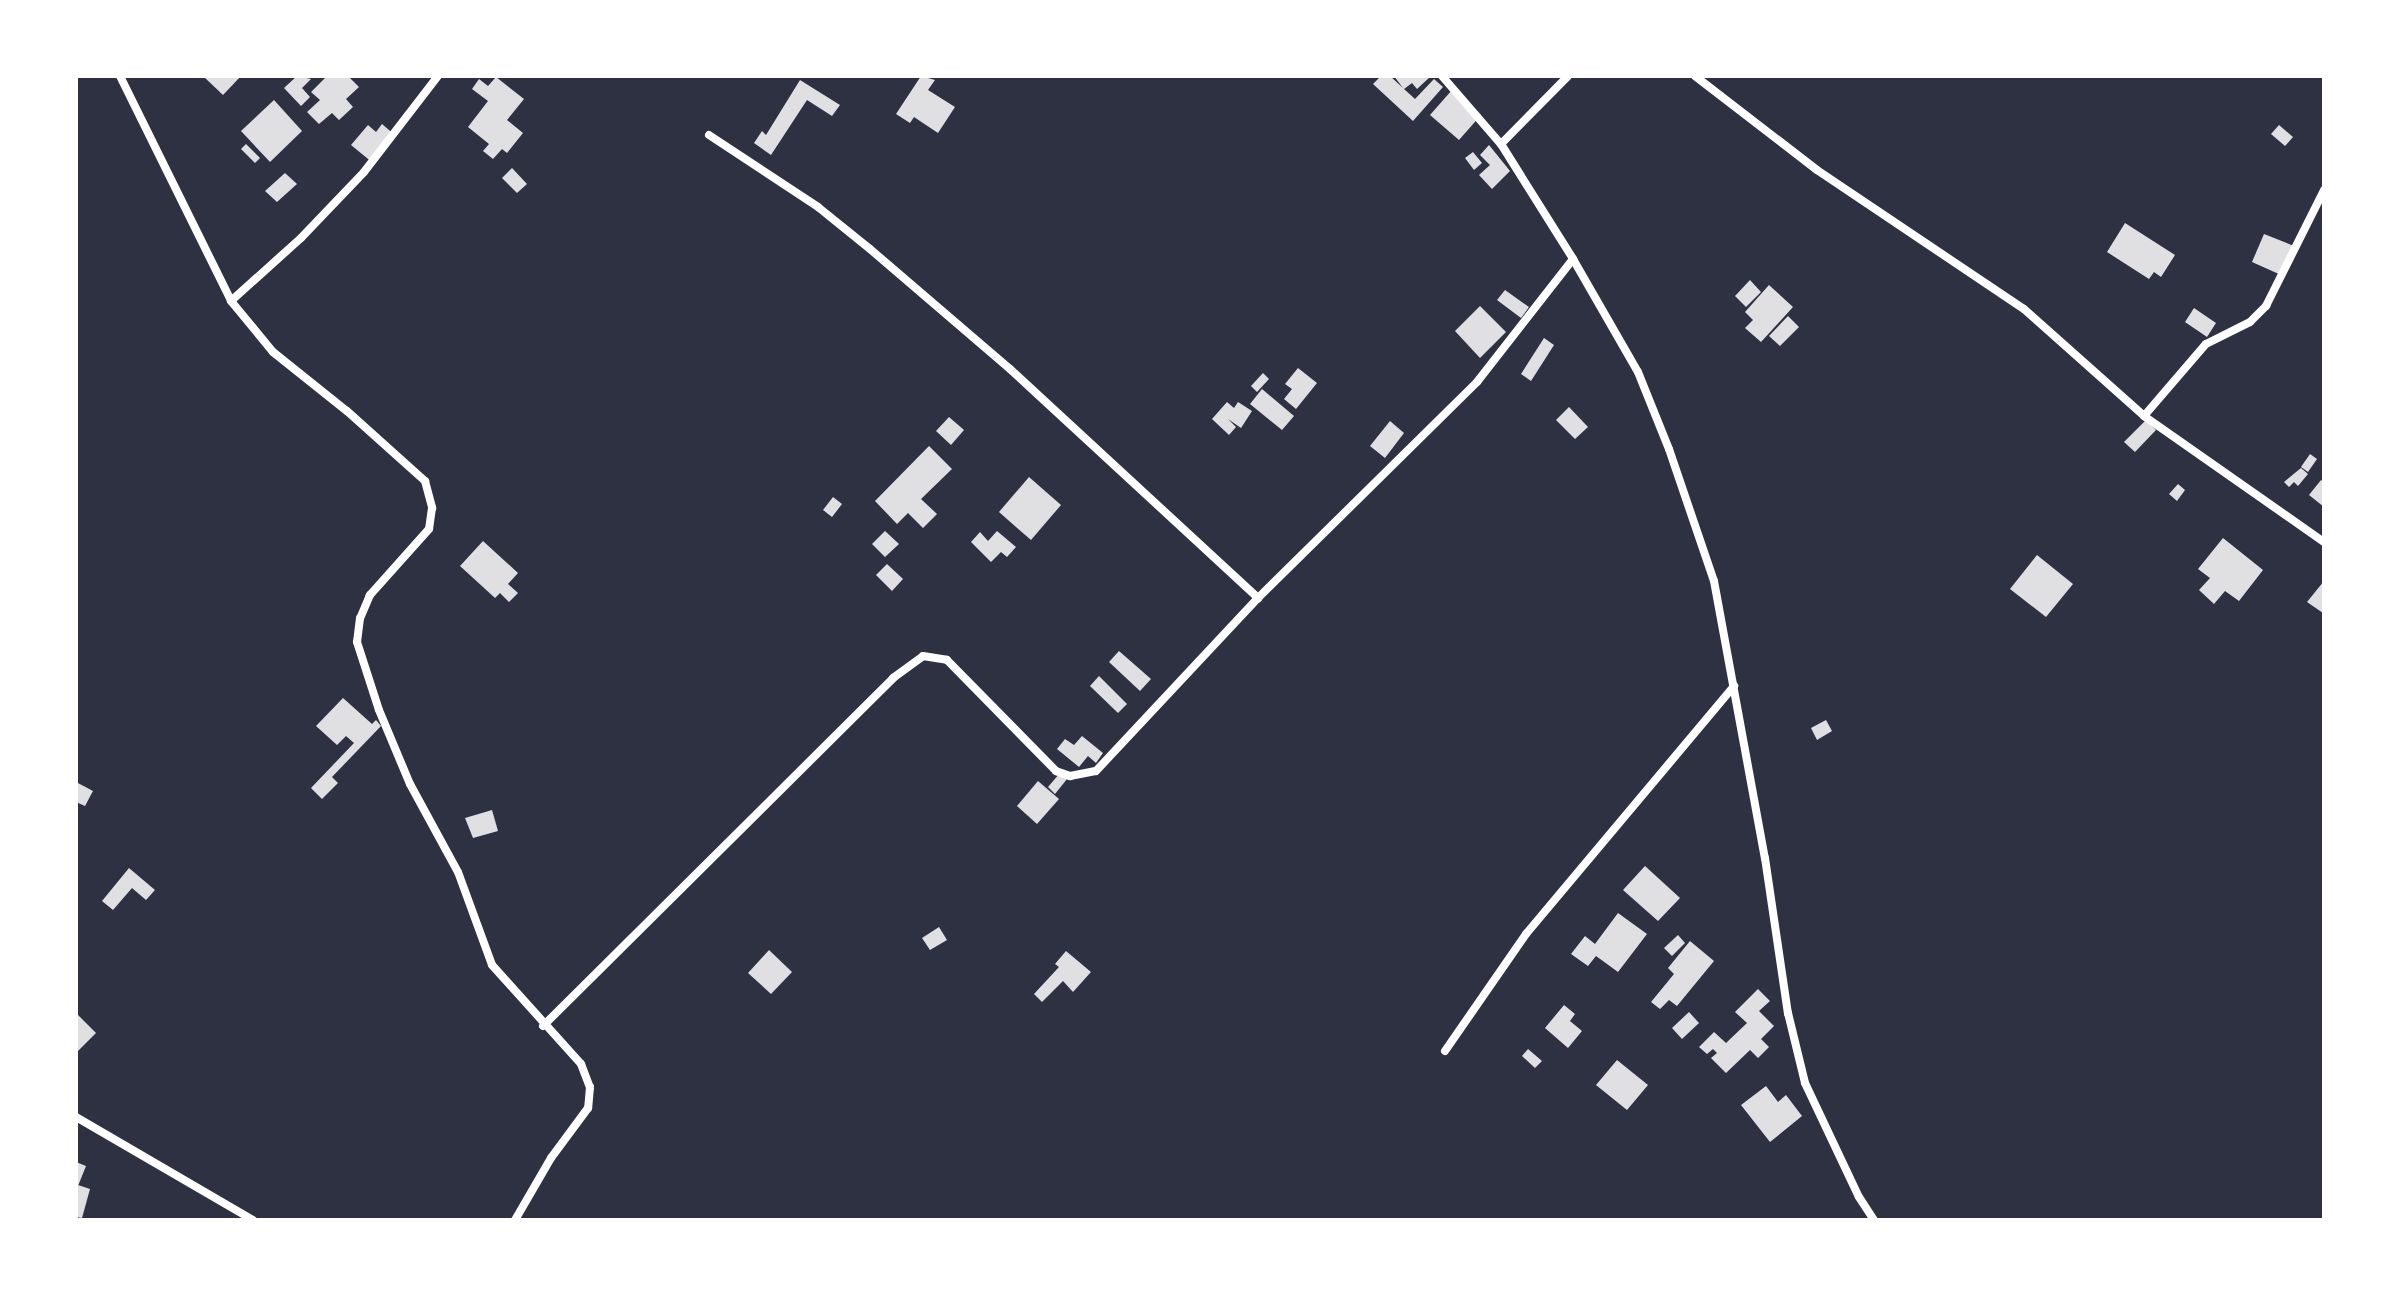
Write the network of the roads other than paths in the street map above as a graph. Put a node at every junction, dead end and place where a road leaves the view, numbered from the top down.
1 (120, 76) edge
2 (438, 76) edge
3 (1442, 76) edge
4 (1568, 76) edge
5 (1695, 76) edge
6 (709, 135) dead end
7 (1501, 144) junction
8 (2324, 190) edge
9 (1573, 259) junction
10 (231, 301) junction
11 (2144, 416) junction
12 (2324, 542) edge
13 (1258, 598) junction
14 (1734, 686) junction
15 (543, 1026) junction
16 (1445, 1051) dead end
17 (76, 1117) edge
18 (253, 1220) edge
19 (515, 1220) edge
20 (1874, 1220) edge

1 - 10 street
2 - 10 street
3 - 7 street
4 - 7 street
5 - 11 street
6 - 13 street
7 - 9 street
8 - 11 street
9 - 13 street
9 - 14 street
10 - 15 street
11 - 12 street
13 - 15 street
14 - 16 street
14 - 20 street
15 - 19 street
17 - 18 street

